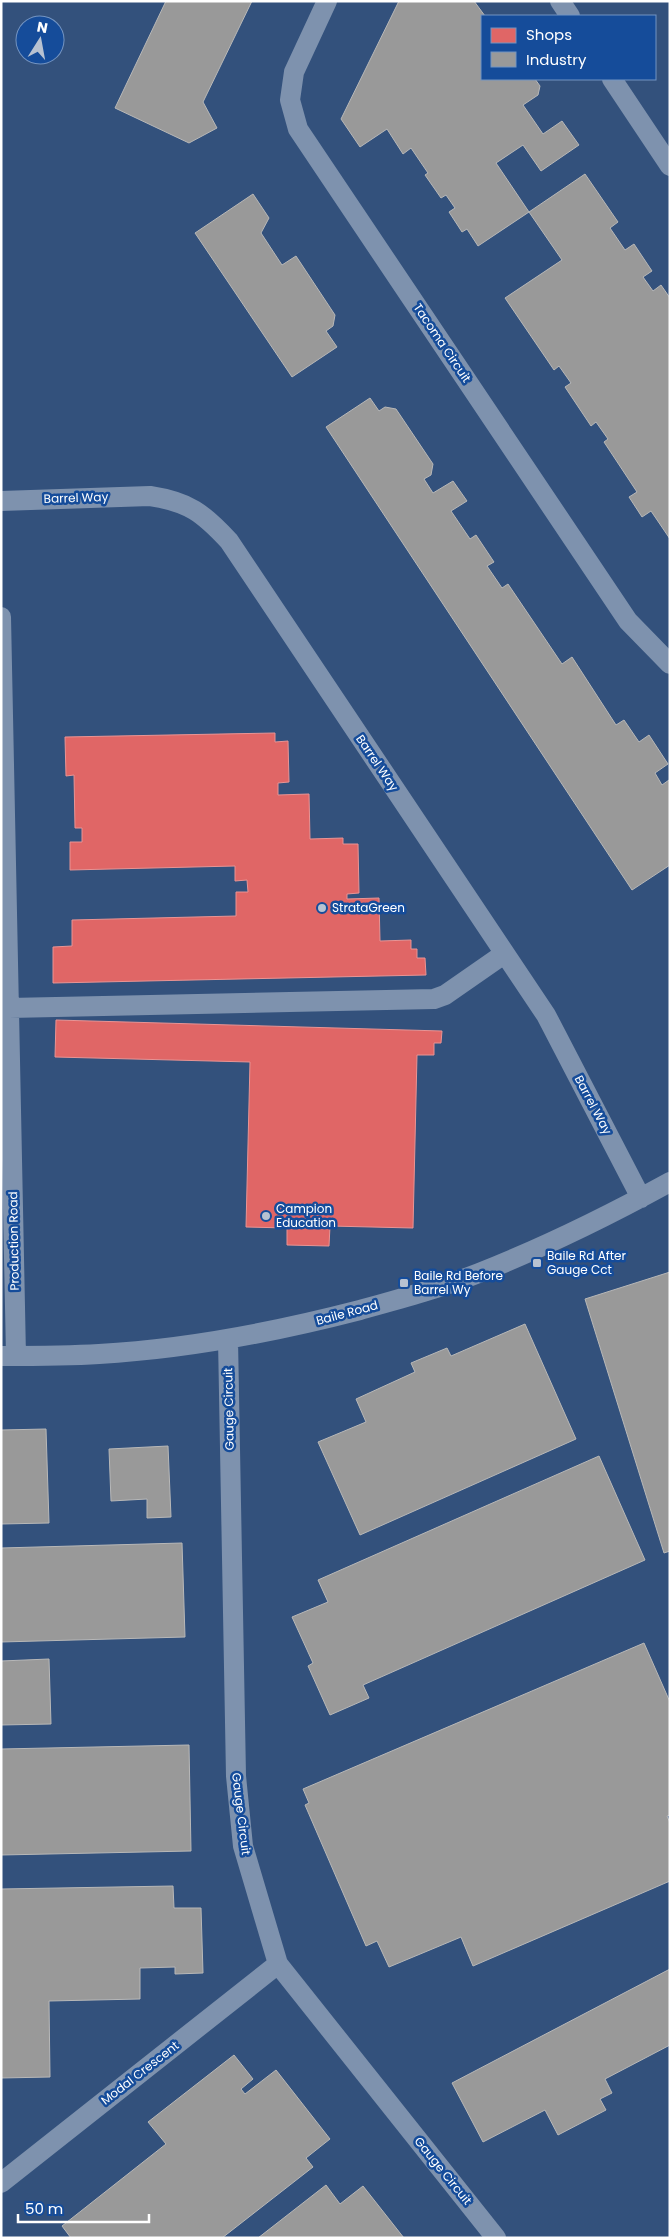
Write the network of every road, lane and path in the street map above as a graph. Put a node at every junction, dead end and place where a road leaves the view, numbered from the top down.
1 (327, 1) edge
2 (560, 1) edge
3 (569, 15) edge
4 (613, 80) edge
5 (670, 166) edge
6 (1, 501) edge
7 (1, 617) edge
8 (670, 664) edge
9 (504, 954) junction
10 (9, 1008) junction
11 (670, 1182) edge
12 (641, 1198) junction
13 (228, 1339) junction
14 (9, 1356) edge
15 (278, 1964) junction
16 (1, 2183) edge
17 (496, 2238) edge

1 - 8 street, Tacoma Circuit
2 - 3 street
4 - 5 street
6 - 9 street, Barrel Way
7 - 10 street, Production Road
9 - 10 street
9 - 12 street, Barrel Way
10 - 14 street, Production Road
11 - 12 street, Baile Road
12 - 13 street, Baile Road
13 - 14 street, Baile Road
13 - 15 street, Gauge Circuit
15 - 16 street, Modal Crescent
15 - 17 street, Gauge Circuit

